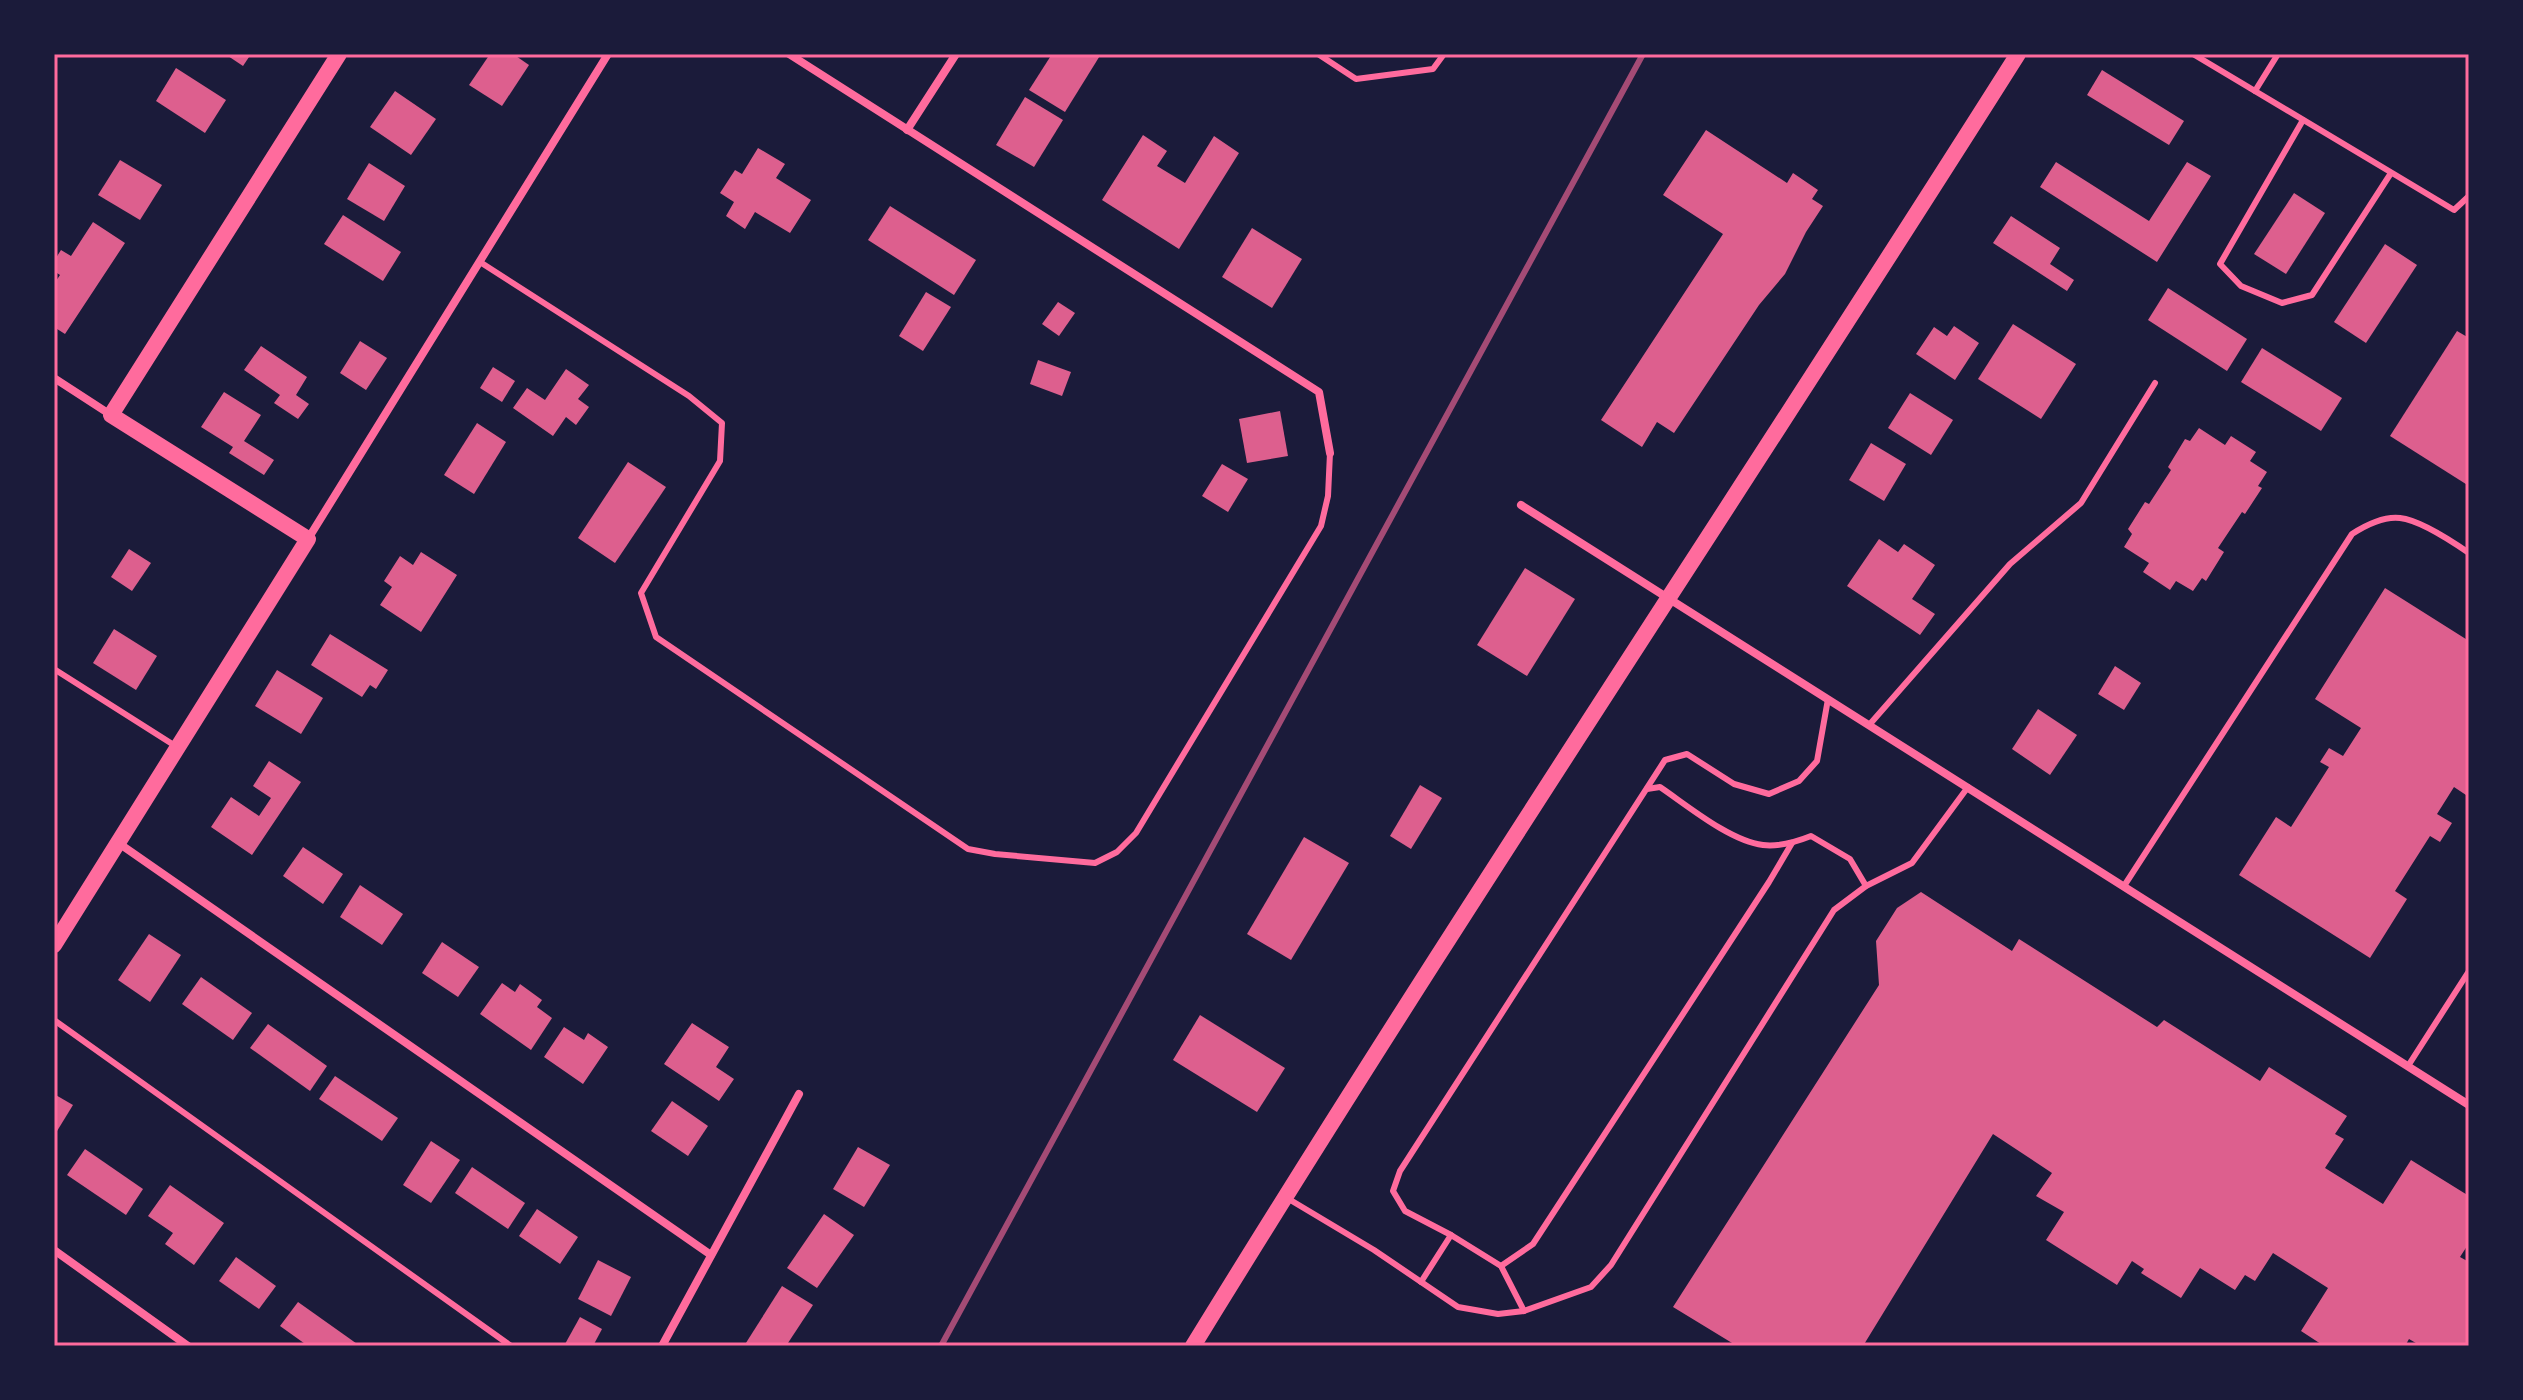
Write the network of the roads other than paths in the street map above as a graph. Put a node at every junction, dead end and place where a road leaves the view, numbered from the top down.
1 (339, 54) edge
2 (608, 54) edge
3 (789, 54) edge
4 (956, 54) edge
5 (1318, 54) edge
6 (1444, 54) edge
7 (2018, 54) edge
8 (2193, 54) edge
9 (2278, 54) edge
10 (2255, 91) junction
11 (2303, 120) junction
12 (907, 130) junction
13 (2391, 173) junction
14 (2469, 196) edge
15 (480, 262) junction
16 (54, 378) edge
17 (2155, 383) dead end
18 (111, 415) junction
19 (1330, 453) joint
20 (1521, 505) dead end
21 (308, 539) junction
22 (2469, 553) edge
23 (1668, 596) junction
24 (54, 669) edge
25 (1829, 698) junction
26 (1870, 724) junction
27 (177, 747) junction
28 (1968, 787) junction
29 (1647, 789) junction
30 (117, 842) junction
31 (1792, 843) junction
32 (1866, 886) junction
33 (2124, 886) junction
34 (54, 945) edge
35 (2469, 971) edge
36 (54, 1020) edge
37 (2408, 1066) junction
38 (799, 1094) dead end
39 (2469, 1105) edge
40 (1284, 1197) junction
41 (1451, 1235) junction
42 (54, 1250) edge
43 (711, 1255) junction
44 (1501, 1266) junction
45 (1421, 1282) junction
46 (1524, 1311) junction
47 (188, 1346) edge
48 (511, 1346) edge
49 (662, 1346) edge
50 (1193, 1346) edge

1 - 18 main road
2 - 15 street
3 - 12 street
4 - 12 street
5 - 6 lane
7 - 23 main road
8 - 10 lane
9 - 10 lane
10 - 11 lane
11 - 13 lane
11 - 13 lane
12 - 19 street
13 - 14 lane
15 - 19 lane
15 - 21 street
16 - 18 street
17 - 26 lane
18 - 21 main road
20 - 23 street
21 - 27 main road
22 - 33 lane
23 - 25 street
23 - 40 main road
24 - 27 lane
25 - 26 street
25 - 29 lane
26 - 28 street
27 - 30 main road
28 - 32 lane
28 - 33 street
29 - 31 lane
29 - 41 lane
30 - 34 main road
30 - 43 street
31 - 32 lane
31 - 44 lane
32 - 46 lane
33 - 37 street
35 - 37 lane
36 - 48 lane
37 - 39 street
38 - 43 street
40 - 45 lane
40 - 50 main road
41 - 44 lane
41 - 45 lane
42 - 47 street
43 - 49 street
44 - 46 lane
45 - 46 lane

